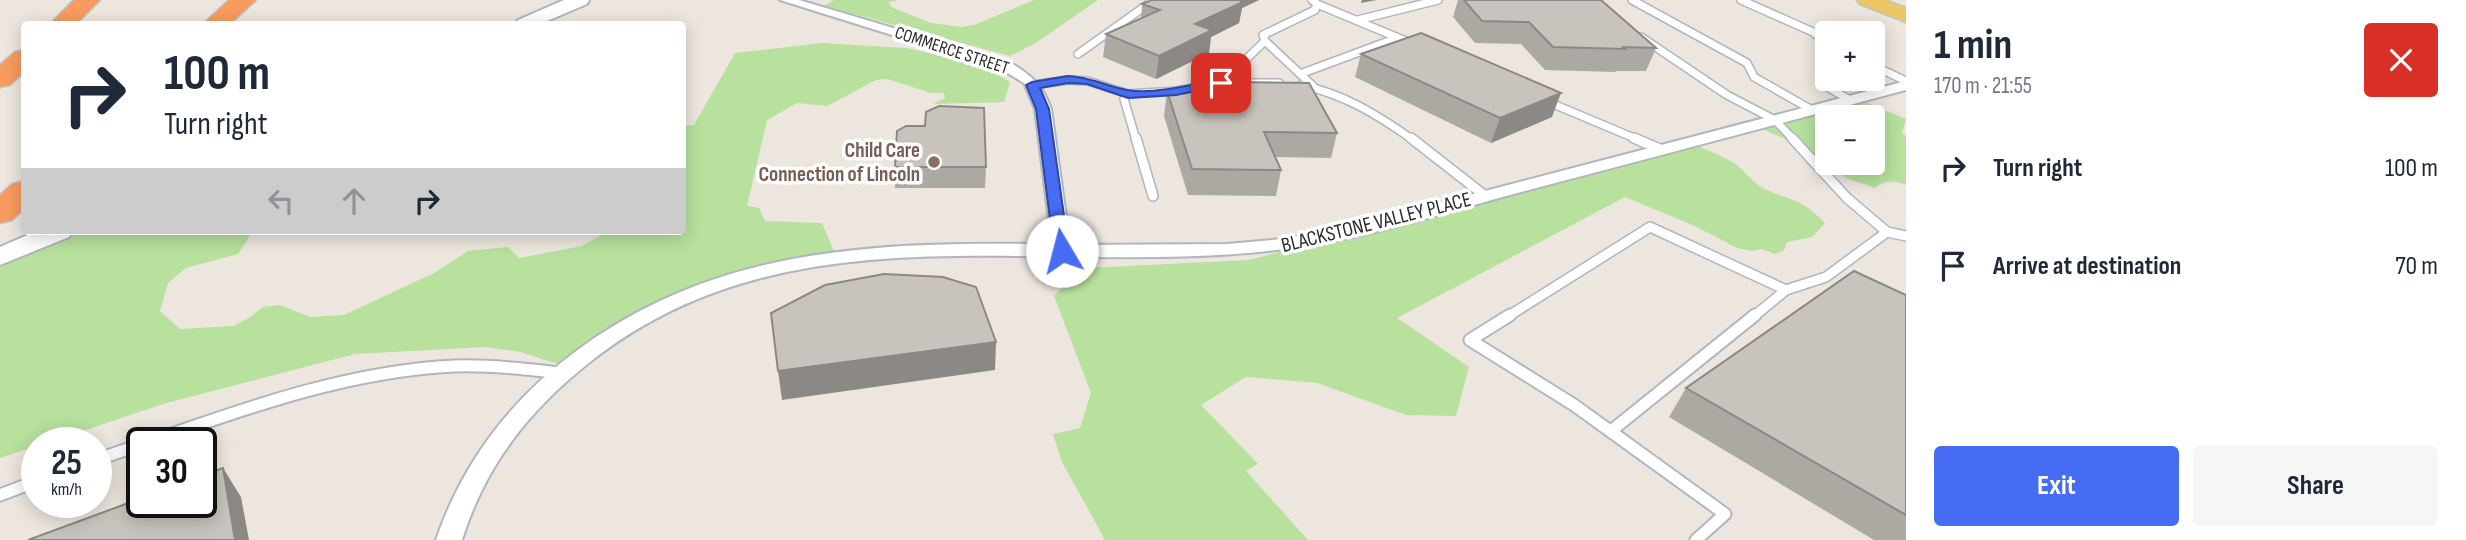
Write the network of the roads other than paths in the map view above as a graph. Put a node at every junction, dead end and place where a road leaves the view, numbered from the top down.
1 (88, 0) edge
2 (244, 0) edge
3 (580, 0) edge
4 (786, 0) edge
5 (1154, 0) edge
6 (1438, 0) edge
7 (1632, 0) edge
8 (1741, 0) edge
9 (1867, 0) edge
10 (1899, 0) edge
11 (1314, 2) edge
12 (1906, 3) edge
13 (1906, 16) edge
14 (1357, 20) junction
15 (65, 21) edge
16 (219, 21) edge
17 (532, 21) edge
18 (1629, 29) edge
19 (1815, 34) edge
20 (1398, 38) junction
21 (1265, 41) junction
22 (1423, 48) edge
23 (1077, 54) dead end
24 (21, 61) edge
25 (1885, 73) edge
26 (1300, 74) junction
27 (0, 79) edge
28 (1221, 83) junction
29 (1906, 83) edge
30 (1032, 85) junction
31 (1313, 86) junction
32 (1834, 91) edge
33 (1128, 94) junction
34 (1536, 96) edge
35 (1850, 100) junction
36 (1812, 110) junction
37 (1775, 120) junction
38 (1662, 150) junction
39 (21, 194) edge
40 (1484, 195) junction
41 (1153, 197) dead end
42 (0, 213) edge
43 (1887, 232) junction
44 (50, 235) edge
45 (1906, 236) edge
46 (1062, 251) junction
47 (0, 257) edge
48 (1786, 290) junction
49 (561, 373) junction
50 (189, 427) edge
51 (1611, 431) junction
52 (21, 487) edge
53 (0, 495) edge
54 (449, 540) edge
55 (1696, 540) edge

1 - 15 highway
2 - 16 highway
3 - 17 main road
4 - 30 street, COMMERCE STREET
5 - 23 lane
6 - 14 lane
7 - 36 lane
8 - 19 lane
9 - 13 main road
10 - 12 main road
11 - 14 lane
11 - 21 lane
14 - 20 lane
18 - 37 lane
20 - 22 lane
20 - 26 lane
21 - 26 lane
21 - 28 lane
24 - 27 highway
25 - 29 lane
26 - 31 lane
28 - 31 lane
28 - 33 lane
29 - 35 street, BLACKSTONE VALLEY PLACE
30 - 33 lane
30 - 46 street, COMMERCE STREET
31 - 40 lane
32 - 35 lane
33 - 41 lane
34 - 38 lane
35 - 36 street, BLACKSTONE VALLEY PLACE
36 - 37 street, BLACKSTONE VALLEY PLACE
37 - 38 street, BLACKSTONE VALLEY PLACE
37 - 43 lane
38 - 40 street, BLACKSTONE VALLEY PLACE
39 - 42 highway
40 - 46 street, BLACKSTONE VALLEY PLACE
43 - 45 lane
43 - 48 lane
44 - 47 main road
46 - 49 street, BLACKSTONE VALLEY PLACE
48 - 51 lane
48 - 51 lane
49 - 50 lane
49 - 54 street, BLACKSTONE VALLEY PLACE
51 - 55 lane
52 - 53 lane

